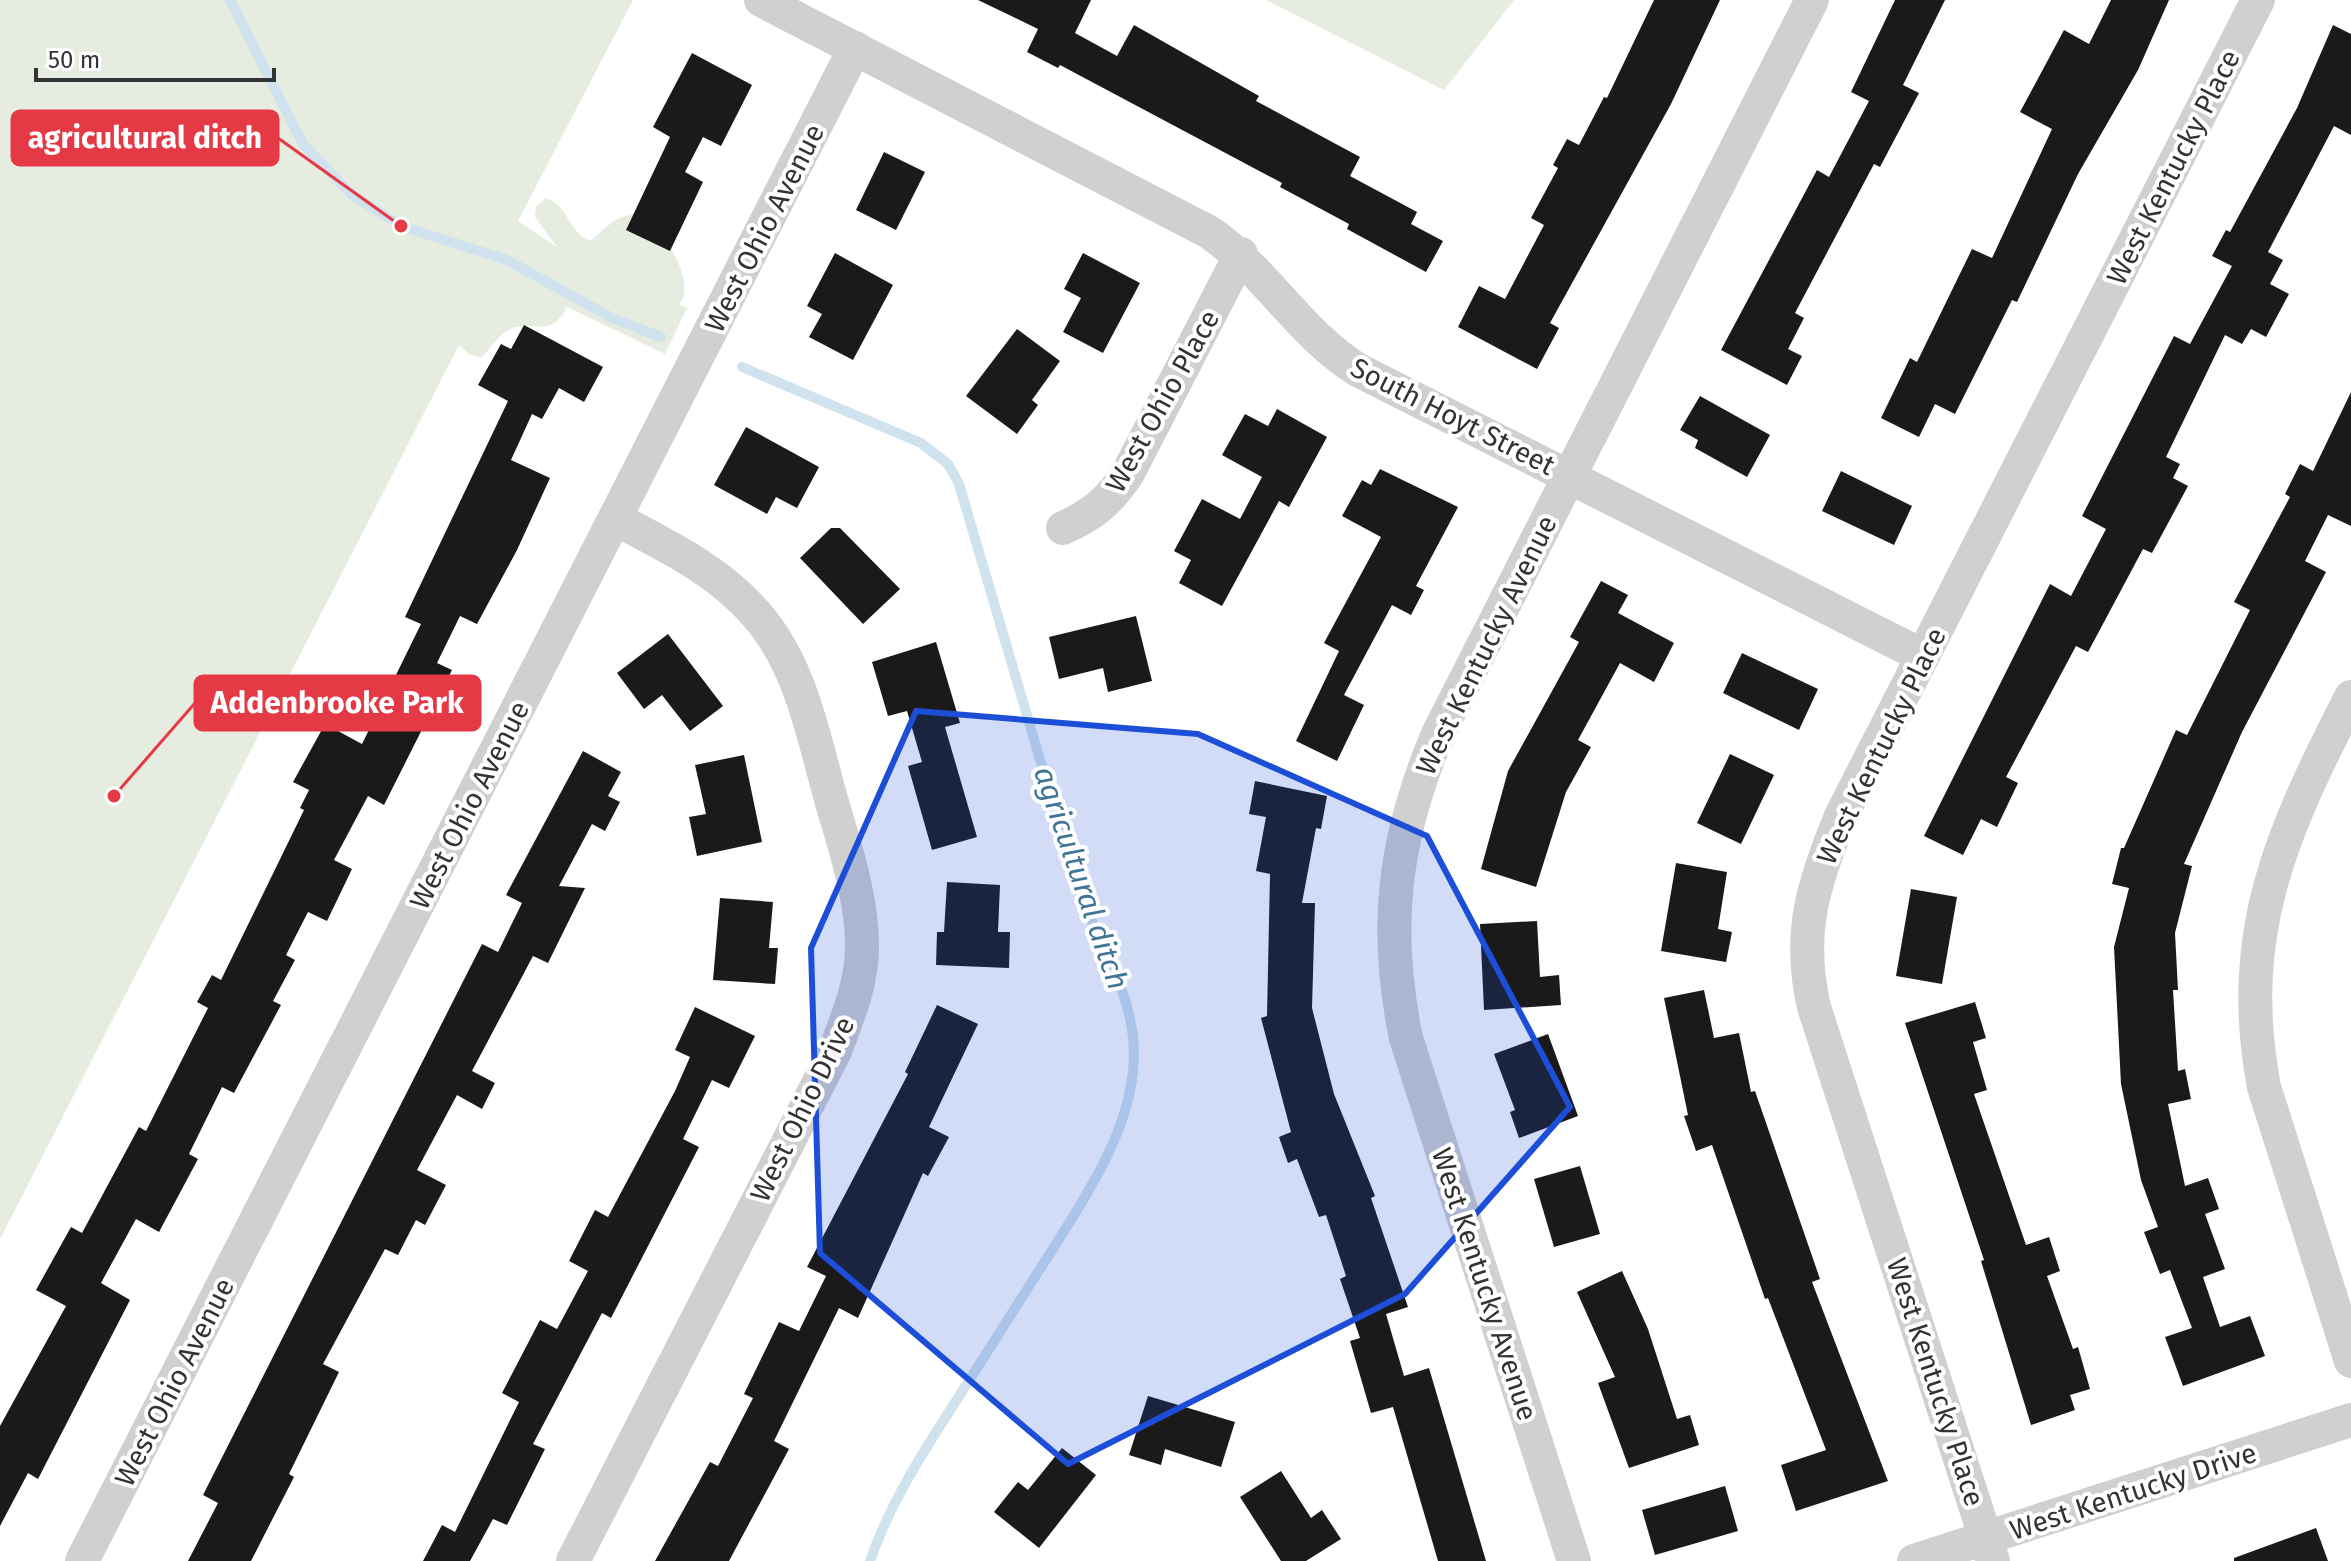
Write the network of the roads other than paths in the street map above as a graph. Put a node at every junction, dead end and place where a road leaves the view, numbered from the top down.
1 (761, 0) edge
2 (1812, 0) edge
3 (2258, 0) edge
4 (855, 48) junction
5 (1241, 254) junction
6 (1570, 476) junction
7 (616, 519) junction
8 (1063, 528) dead end
9 (1923, 656) junction
10 (2351, 697) edge
11 (2351, 1361) edge
12 (2351, 1420) edge
13 (1990, 1550) edge
14 (82, 1561) edge
15 (573, 1561) edge
16 (1574, 1561) edge
17 (1914, 1561) edge

1 - 4 street, South Hoyt Street
2 - 6 street, West Kentucky Avenue
3 - 9 street, West Kentucky Place
4 - 5 street, South Hoyt Street
4 - 7 street, West Ohio Avenue
5 - 6 street, South Hoyt Street
5 - 8 street, West Ohio Place
6 - 9 street, South Hoyt Street
6 - 16 street, West Kentucky Avenue
7 - 14 street, West Ohio Avenue
7 - 15 street, West Ohio Drive
9 - 13 street, West Kentucky Place
10 - 11 street
12 - 13 street, West Kentucky Drive
13 - 17 street, West Kentucky Drive

